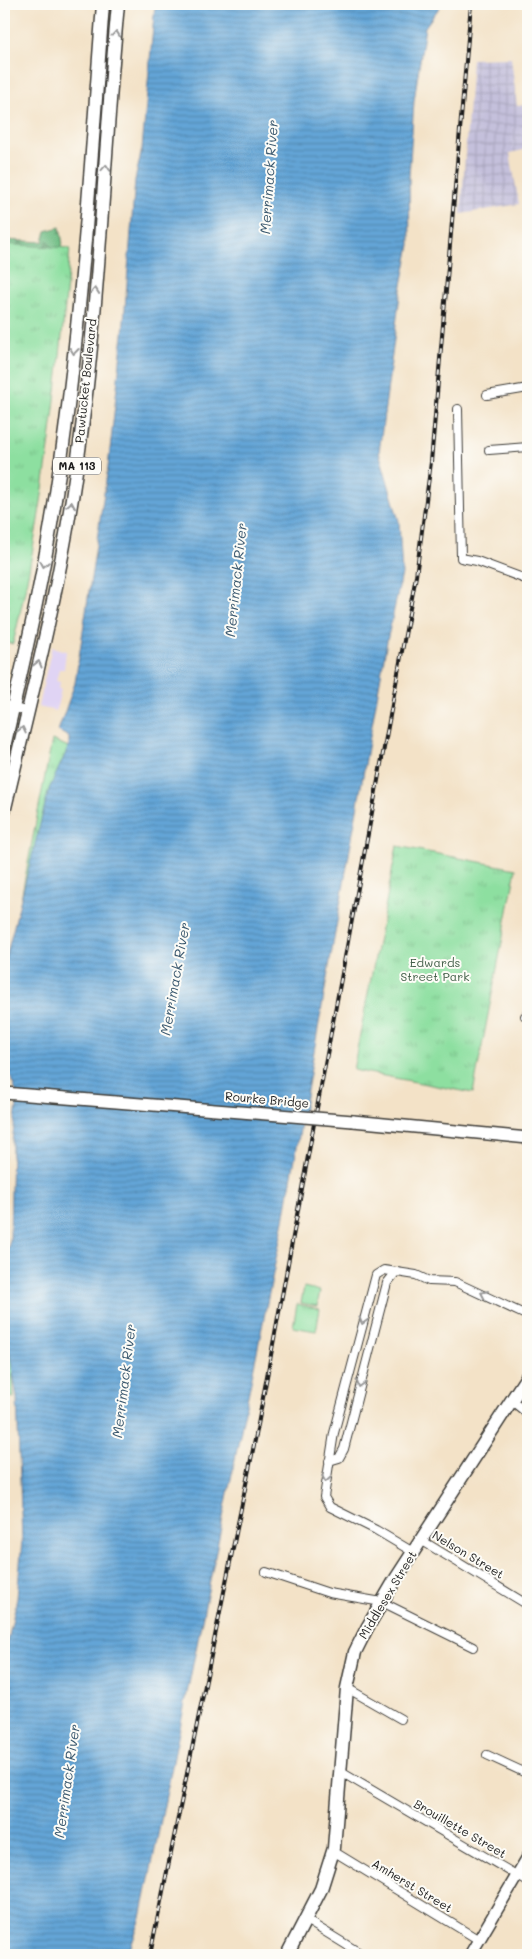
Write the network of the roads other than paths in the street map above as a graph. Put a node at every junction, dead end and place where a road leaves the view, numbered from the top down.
1 (103, 4) edge
2 (118, 4) edge
3 (528, 388) edge
4 (487, 395) dead end
5 (458, 410) dead end
6 (528, 447) edge
7 (489, 450) dead end
8 (528, 580) edge
9 (8, 706) edge
10 (26, 711) junction
11 (4, 747) edge
12 (4, 812) edge
13 (4, 1093) edge
14 (528, 1138) edge
15 (396, 1272) junction
16 (528, 1316) edge
17 (528, 1375) edge
18 (512, 1401) junction
19 (528, 1414) edge
20 (329, 1461) junction
21 (421, 1540) junction
22 (413, 1552) junction
23 (266, 1572) dead end
24 (382, 1602) junction
25 (528, 1605) edge
26 (473, 1647) dead end
27 (346, 1688) junction
28 (401, 1718) dead end
29 (487, 1754) dead end
30 (341, 1772) junction
31 (528, 1774) edge
32 (333, 1851) junction
33 (528, 1857) edge
34 (518, 1876) junction
35 (528, 1882) edge
36 (306, 1920) junction
37 (479, 1940) junction
38 (287, 1955) edge
39 (363, 1955) edge
40 (470, 1955) edge

1 -> 9 main road, Pawtucket Boulevard / MA 113
10 -> 2 main road, Pawtucket Boulevard / MA 113
3 - 4 street
5 - 8 street
6 - 7 street
9 - 10 street
9 - 11 main road, Pawtucket Boulevard / MA 113
12 -> 10 main road, Pawtucket Boulevard / MA 113
13 - 14 main road, Rourke Bridge, bridge
16 -> 15 street
15 -> 20 street
15 -> 20 street
17 - 18 main road, Middlesex Street
18 - 19 street
18 - 21 main road, Middlesex Street
20 -> 22 street
21 - 22 main road, Middlesex Street
21 - 25 street, Nelson Street
22 - 24 main road, Middlesex Street
23 - 24 street
24 - 26 street
24 - 27 main road, Middlesex Street
27 - 28 street
27 - 30 main road, Middlesex Street
29 - 31 street
30 - 32 main road, Middlesex Street
30 - 34 street, Brouillette Street
32 - 36 main road, Middlesex Street
32 - 37 street, Amherst Street
33 - 34 main road
34 - 35 street, Brouillette Street
34 - 37 main road
36 - 38 main road, Middlesex Street
36 - 39 street
37 - 40 main road

